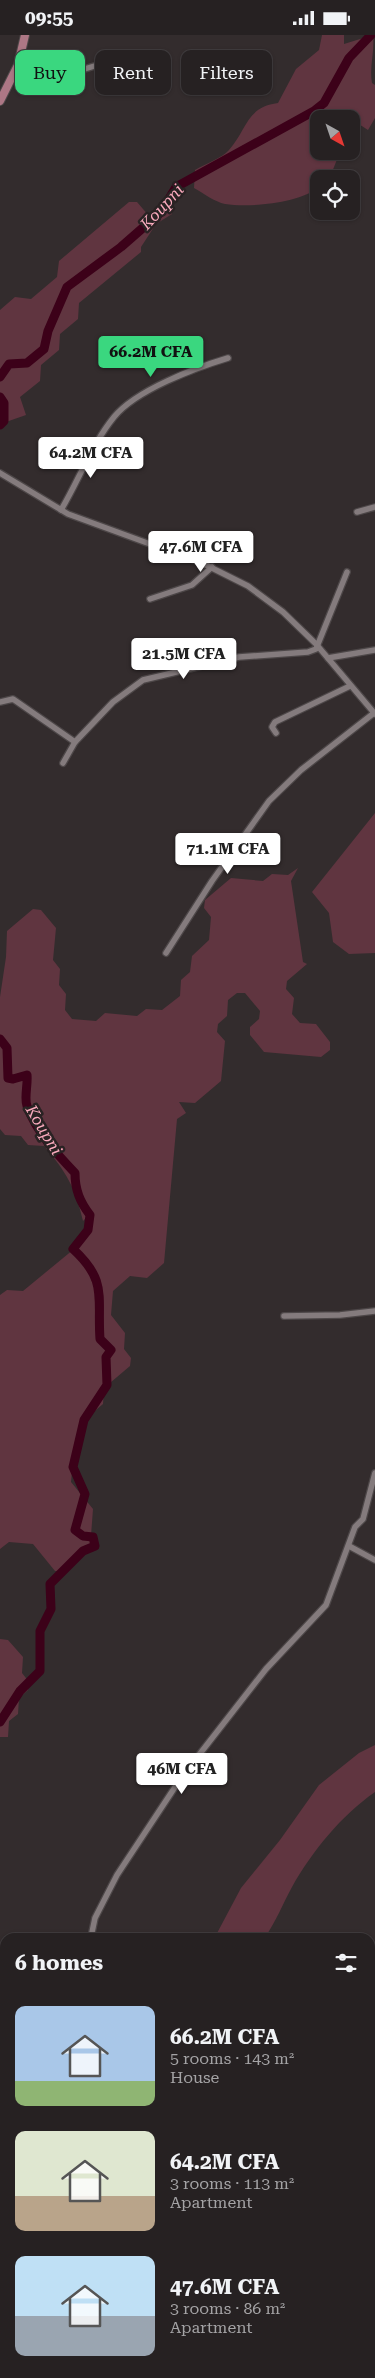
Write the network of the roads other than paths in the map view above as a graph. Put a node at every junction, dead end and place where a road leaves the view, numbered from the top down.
1 (26, 35) edge
2 (95, 65) edge
3 (12, 76) junction
4 (0, 101) edge
5 (228, 358) dead end
6 (0, 473) edge
7 (375, 507) edge
8 (61, 510) junction
9 (356, 511) dead end
10 (212, 567) junction
11 (347, 572) dead end
12 (150, 599) dead end
13 (318, 647) junction
14 (375, 650) edge
15 (328, 658) junction
16 (350, 686) junction
17 (0, 702) edge
18 (374, 714) edge
19 (276, 733) dead end
20 (75, 742) junction
21 (63, 763) dead end
22 (166, 953) dead end
23 (375, 1311) edge
24 (284, 1316) dead end
25 (375, 1473) edge
26 (349, 1546) junction
27 (375, 1560) edge
28 (92, 1933) edge

1 - 3 main road
2 - 3 street
3 - 4 main road
5 - 8 street
6 - 8 street
7 - 9 street
8 - 10 street
10 - 12 street
10 - 13 street
11 - 13 street
13 - 15 street
13 - 20 street
14 - 15 street
15 - 16 street
16 - 18 street
16 - 19 street
17 - 20 street
18 - 22 street
20 - 21 street
23 - 24 street
25 - 26 street
26 - 27 street
26 - 28 street

